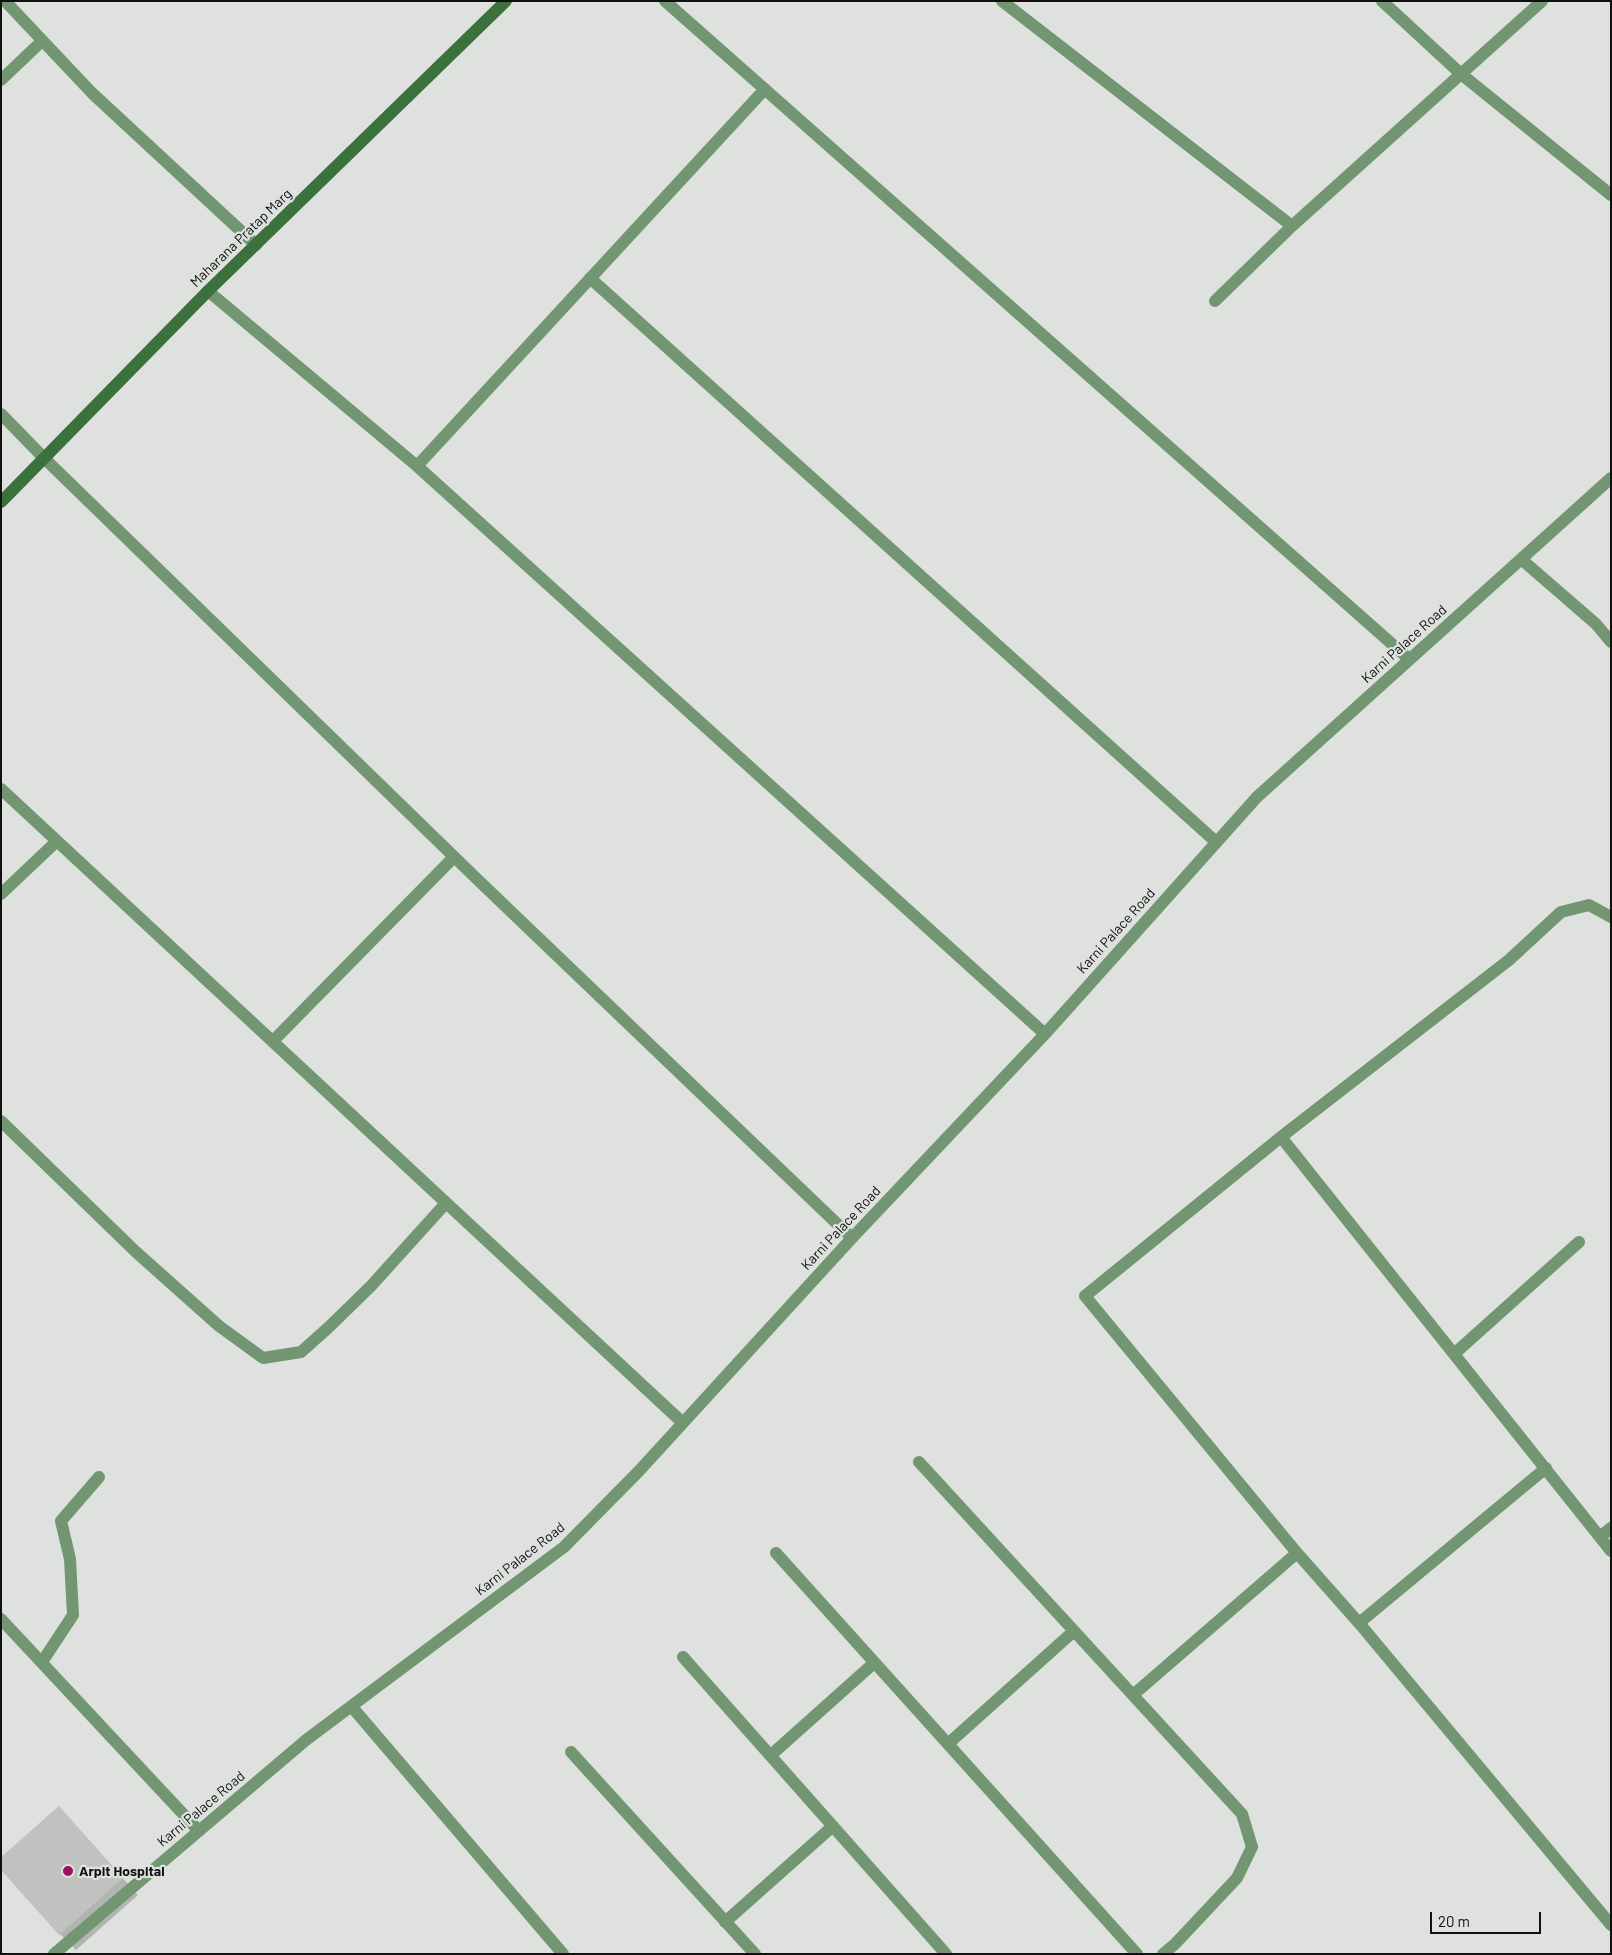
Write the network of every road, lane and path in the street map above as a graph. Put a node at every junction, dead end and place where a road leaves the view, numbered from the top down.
1 (5, 1) edge
2 (505, 1) edge
3 (665, 1) edge
4 (1002, 1) edge
5 (1382, 1) edge
6 (1542, 1) edge
7 (42, 41) junction
8 (1461, 74) junction
9 (1, 80) edge
10 (765, 89) junction
11 (1611, 195) edge
12 (1292, 226) junction
13 (256, 245) junction
14 (590, 278) junction
15 (208, 291) junction
16 (1215, 301) dead end
17 (1, 414) edge
18 (44, 458) junction
19 (417, 466) junction
20 (1611, 478) edge
21 (1, 502) edge
22 (1521, 558) junction
23 (1611, 642) edge
24 (1409, 659) junction
25 (1, 789) edge
26 (57, 841) junction
27 (1215, 842) junction
28 (454, 857) junction
29 (1, 894) edge
30 (1611, 917) edge
31 (1045, 1034) junction
32 (273, 1041) junction
33 (1, 1121) edge
34 (1281, 1137) junction
35 (446, 1202) junction
36 (852, 1238) junction
37 (1578, 1242) dead end
38 (1454, 1354) junction
39 (683, 1423) junction
40 (919, 1462) dead end
41 (1546, 1468) junction
42 (99, 1477) dead end
43 (1611, 1528) edge
44 (1600, 1537) junction
45 (1611, 1551) edge
46 (776, 1553) dead end
47 (1297, 1553) junction
48 (1, 1619) edge
49 (1359, 1623) junction
50 (1074, 1631) junction
51 (684, 1657) dead end
52 (42, 1662) junction
53 (874, 1663) junction
54 (1133, 1695) junction
55 (352, 1707) junction
56 (949, 1743) junction
57 (571, 1752) dead end
58 (771, 1756) junction
59 (833, 1826) junction
60 (199, 1831) junction
61 (725, 1922) junction
62 (1611, 1925) edge
63 (54, 1954) edge
64 (563, 1954) edge
65 (755, 1954) edge
66 (946, 1954) edge
67 (1137, 1954) edge
68 (1163, 1954) edge

1 - 7 street
2 - 13 street, Maharana Pratap Marg
3 - 10 street
4 - 12 street
5 - 8 street
6 - 8 street
7 - 9 street
7 - 13 street
8 - 11 street
8 - 12 street
10 - 14 street
10 - 24 street
12 - 16 street
13 - 15 street, Maharana Pratap Marg
14 - 19 street
14 - 27 street
15 - 18 street, Maharana Pratap Marg
15 - 19 street
17 - 18 street
18 - 21 street, Maharana Pratap Marg
18 - 28 street
19 - 31 street
20 - 22 street, Karni Palace Road
22 - 23 street
22 - 24 street, Karni Palace Road
24 - 27 street, Karni Palace Road
25 - 26 street
26 - 29 street
26 - 32 street
27 - 31 street, Karni Palace Road
28 - 32 street
28 - 36 street
30 - 34 street
31 - 36 street, Karni Palace Road
32 - 35 street
33 - 35 street
34 - 38 street
34 - 47 street
35 - 39 street
36 - 39 street, Karni Palace Road
37 - 38 street
38 - 41 street
39 - 55 street, Karni Palace Road
40 - 50 street
41 - 44 street
41 - 49 street
42 - 52 street
43 - 44 street
44 - 45 street
46 - 53 street
47 - 49 street
47 - 54 street
48 - 52 street
49 - 62 street
50 - 54 street
50 - 56 street
51 - 58 street
52 - 60 street
53 - 56 street
53 - 58 street
54 - 68 street
55 - 60 street, Karni Palace Road
55 - 64 street
56 - 67 street
57 - 61 street
58 - 59 street
59 - 61 street
59 - 66 street
60 - 63 street, Karni Palace Road
61 - 65 street

